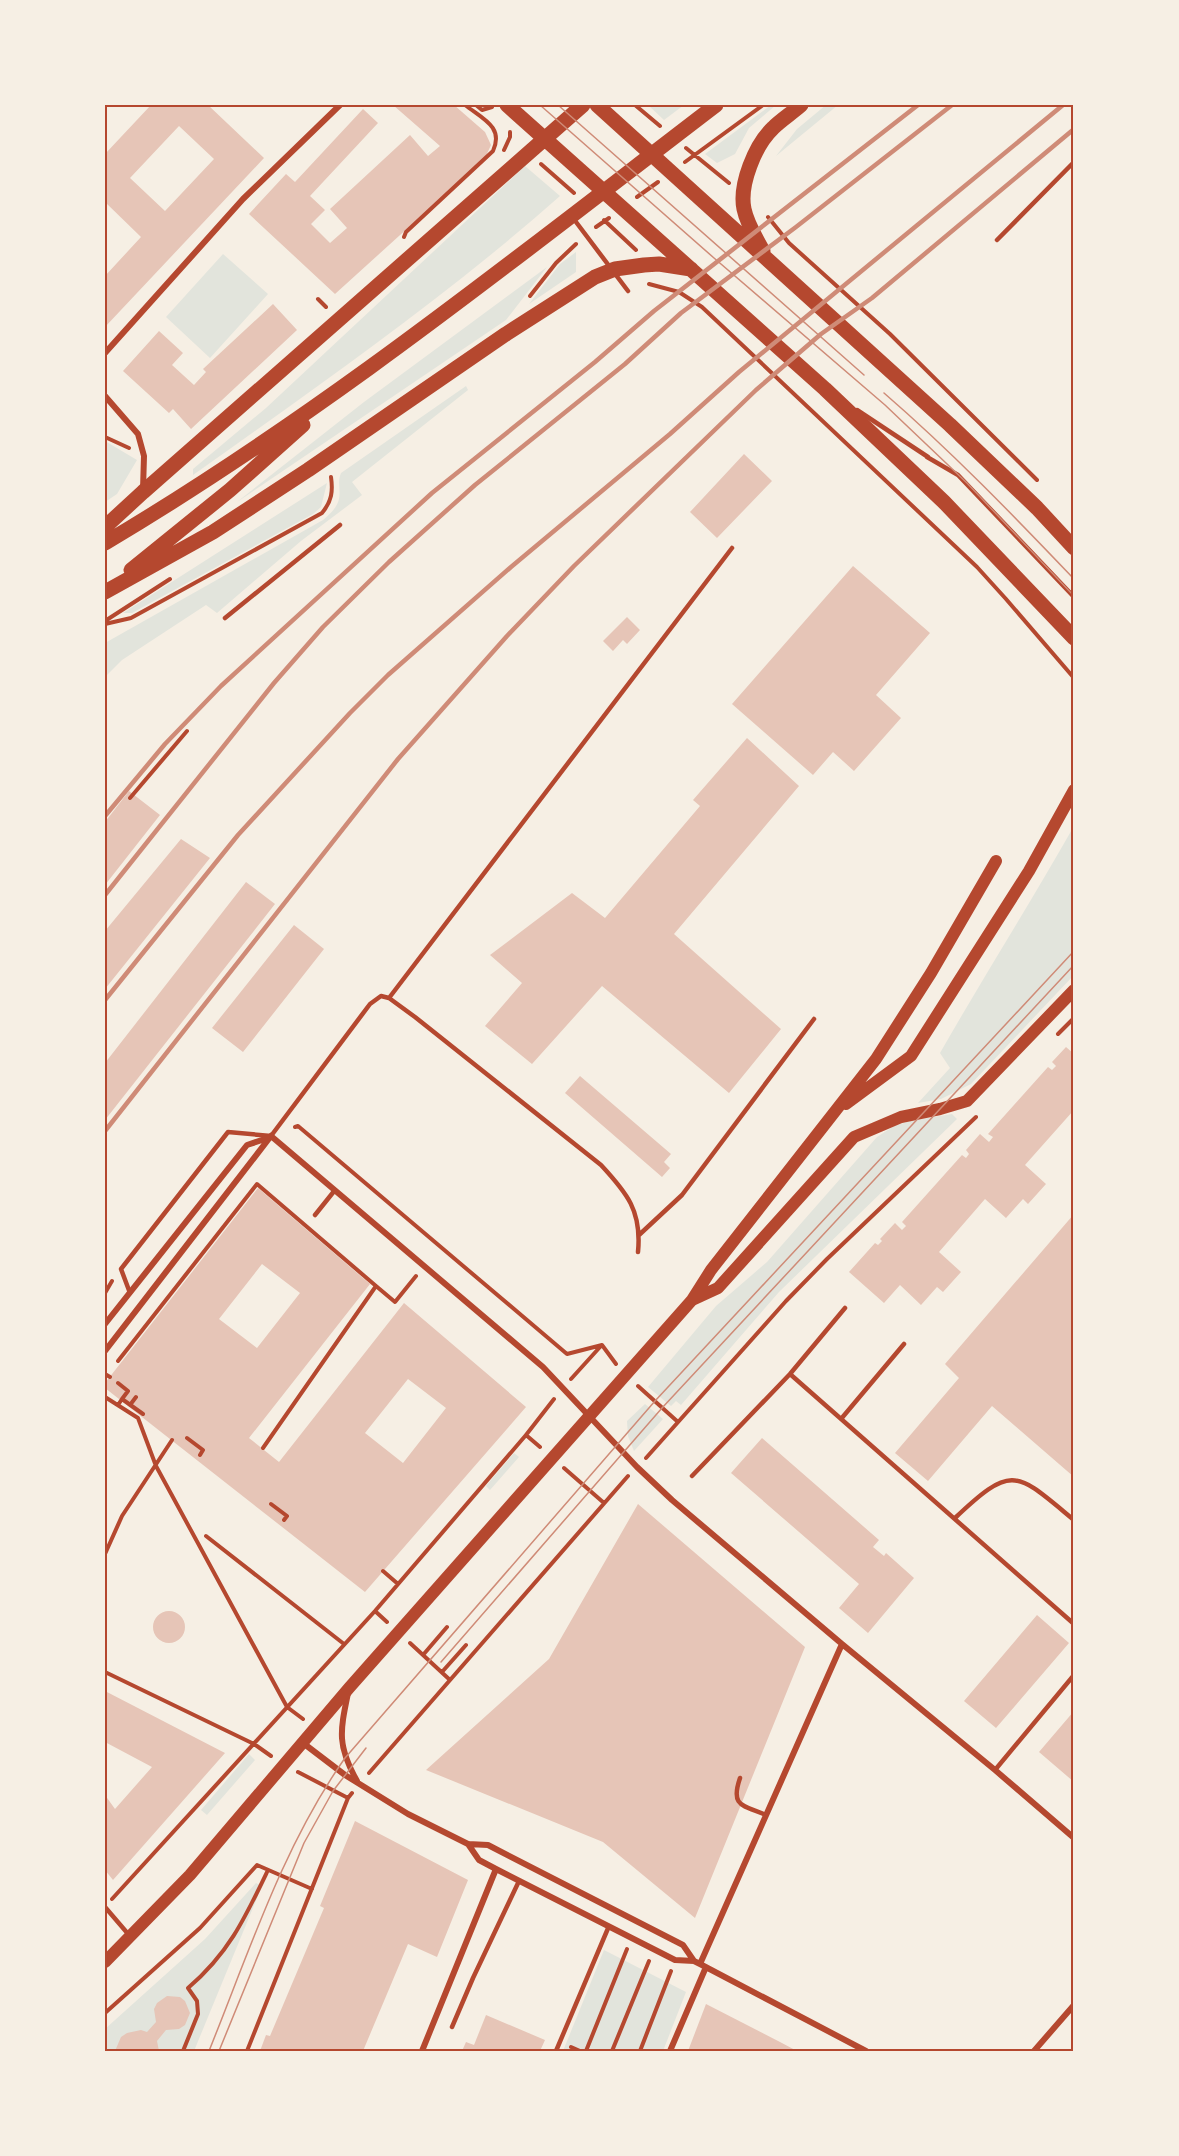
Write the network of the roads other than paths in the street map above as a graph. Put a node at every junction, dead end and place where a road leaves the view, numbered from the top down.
1 (339, 105) edge
2 (507, 105) edge
3 (583, 105) edge
4 (597, 105) edge
5 (717, 105) edge
6 (801, 105) edge
7 (546, 139) junction
8 (1074, 162) edge
9 (571, 216) junction
10 (997, 240) dead end
11 (771, 264) junction
12 (692, 269) junction
13 (628, 291) dead end
14 (105, 353) edge
15 (345, 387) junction
16 (825, 389) junction
17 (105, 396) edge
18 (143, 492) junction
19 (340, 525) dead end
20 (105, 527) edge
21 (105, 543) edge
22 (732, 548) dead end
23 (1074, 548) edge
24 (105, 592) edge
25 (1074, 597) edge
26 (225, 618) dead end
27 (1074, 638) edge
28 (1074, 790) edge
29 (996, 861) dead end
30 (1074, 990) edge
31 (389, 998) junction
32 (814, 1019) dead end
33 (835, 1112) junction
34 (271, 1136) junction
35 (335, 1190) junction
36 (315, 1215) dead end
37 (639, 1235) junction
38 (638, 1252) dead end
39 (130, 1293) junction
40 (692, 1300) junction
41 (845, 1308) dead end
42 (105, 1324) edge
43 (904, 1344) dead end
44 (105, 1351) edge
45 (790, 1374) junction
46 (589, 1416) junction
47 (841, 1419) junction
48 (692, 1476) dead end
49 (955, 1518) junction
50 (1074, 1520) edge
51 (1074, 1624) edge
52 (842, 1644) junction
53 (1074, 1676) edge
54 (350, 1688) junction
55 (303, 1742) junction
56 (995, 1770) junction
57 (740, 1778) dead end
58 (359, 1784) junction
59 (766, 1815) junction
60 (1074, 1838) edge
61 (468, 1844) junction
62 (496, 1869) junction
63 (519, 1881) junction
64 (105, 1906) edge
65 (609, 1926) junction
66 (130, 1937) junction
67 (105, 1962) edge
68 (700, 1964) junction
69 (1074, 2005) edge
70 (452, 2027) dead end
71 (422, 2051) edge
72 (555, 2051) edge
73 (670, 2051) edge
74 (866, 2051) edge
75 (1034, 2051) edge

1 - 14 street
2 - 7 main road
3 - 7 main road
4 - 11 main road
5 - 9 main road
6 - 11 main road
7 - 12 main road
7 - 18 main road
8 - 10 lane
9 - 13 lane
9 - 15 main road
11 - 23 main road
12 - 16 main road
12 - 24 main road
15 - 21 main road
15 - 24 main road
16 - 25 lane
16 - 27 main road
17 - 18 street
18 - 20 main road
19 - 26 lane
22 - 31 lane
28 - 33 main road
29 - 33 main road
30 - 40 main road
31 - 34 lane
31 - 37 lane
32 - 37 lane
33 - 40 main road
34 - 35 street
34 - 39 street
34 - 39 lane
34 - 44 street
35 - 36 lane
35 - 46 street
37 - 38 lane
39 - 42 street
40 - 46 main road
41 - 45 lane
43 - 47 lane
45 - 47 lane
45 - 48 lane
46 - 52 street
46 - 54 main road
47 - 49 lane
49 - 50 lane
49 - 51 lane
52 - 56 street
52 - 59 street
53 - 56 lane
54 - 55 main road
54 - 58 street
55 - 58 street
55 - 66 main road
56 - 60 street
57 - 59 lane
58 - 61 street
59 - 68 street
61 - 62 street
61 - 68 street
62 - 63 street
62 - 71 street
63 - 65 street
63 - 70 lane
64 - 66 lane
65 - 68 street
65 - 72 lane
66 - 67 main road
68 - 73 street
68 - 74 street
69 - 75 street

